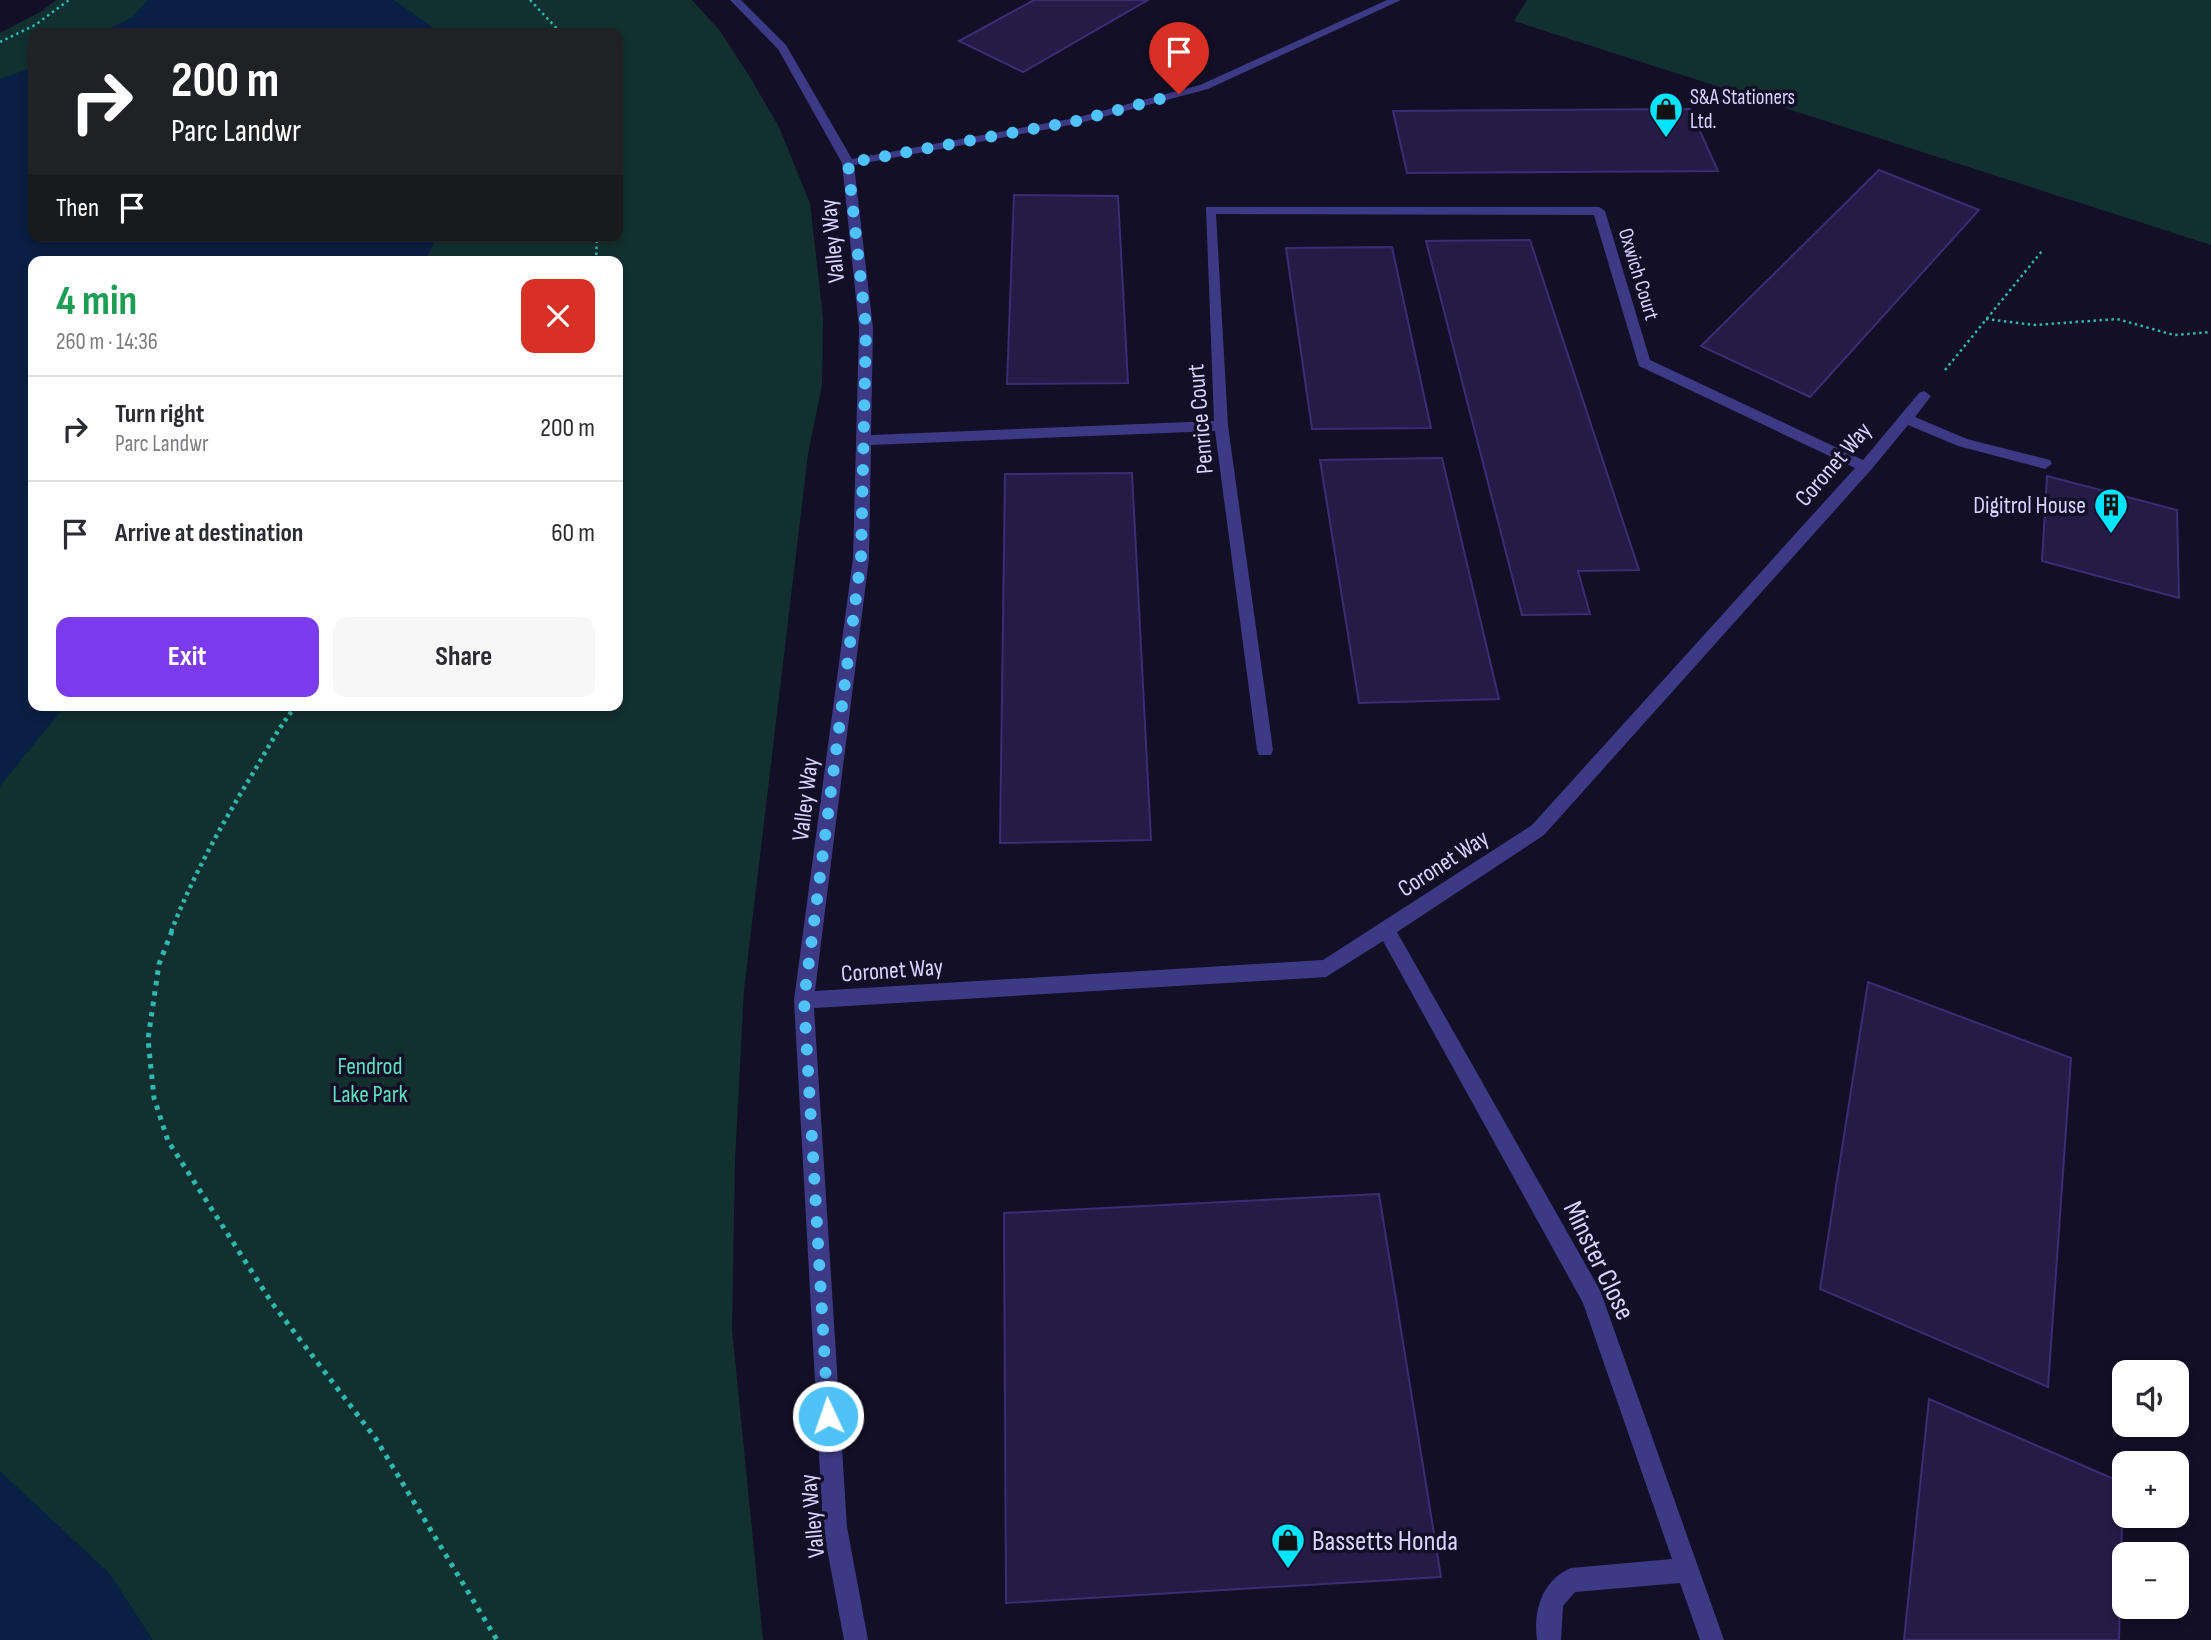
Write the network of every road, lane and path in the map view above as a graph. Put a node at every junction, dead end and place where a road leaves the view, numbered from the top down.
1 (69, 0) edge
2 (530, 0) edge
3 (735, 0) edge
4 (1396, 0) edge
5 (556, 28) edge
6 (0, 42) edge
7 (848, 163) junction
8 (1339, 209) joint
9 (2042, 250) dead end
10 (1986, 319) junction
11 (2211, 332) edge
12 (1924, 396) joint
13 (1905, 418) junction
14 (1221, 426) junction
15 (864, 440) junction
16 (2045, 464) dead end
17 (1865, 467) junction
18 (292, 711) edge
19 (1265, 750) dead end
20 (1386, 929) junction
21 (804, 1000) junction
22 (1688, 1570) junction
23 (497, 1640) edge
24 (856, 1640) edge
25 (1549, 1640) edge
26 (1712, 1640) edge

1 - 6 path
2 - 5 path
3 - 7 street, Valley Way
4 - 7 street
7 - 15 street, Valley Way
8 - 14 street, Penrice Court
8 - 17 street, Oxwich Court
9 - 10 path
10 - 11 path
10 - 12 path
12 - 13 street, Coronet Way
13 - 16 street
13 - 17 street, Coronet Way
14 - 15 street
14 - 19 street, Penrice Court
15 - 21 street, Valley Way
17 - 20 street, Coronet Way
18 - 23 path
20 - 21 street, Coronet Way
20 - 22 street, Minster Close
21 - 24 street, Valley Way
22 - 25 street
22 - 26 street, Minster Close

